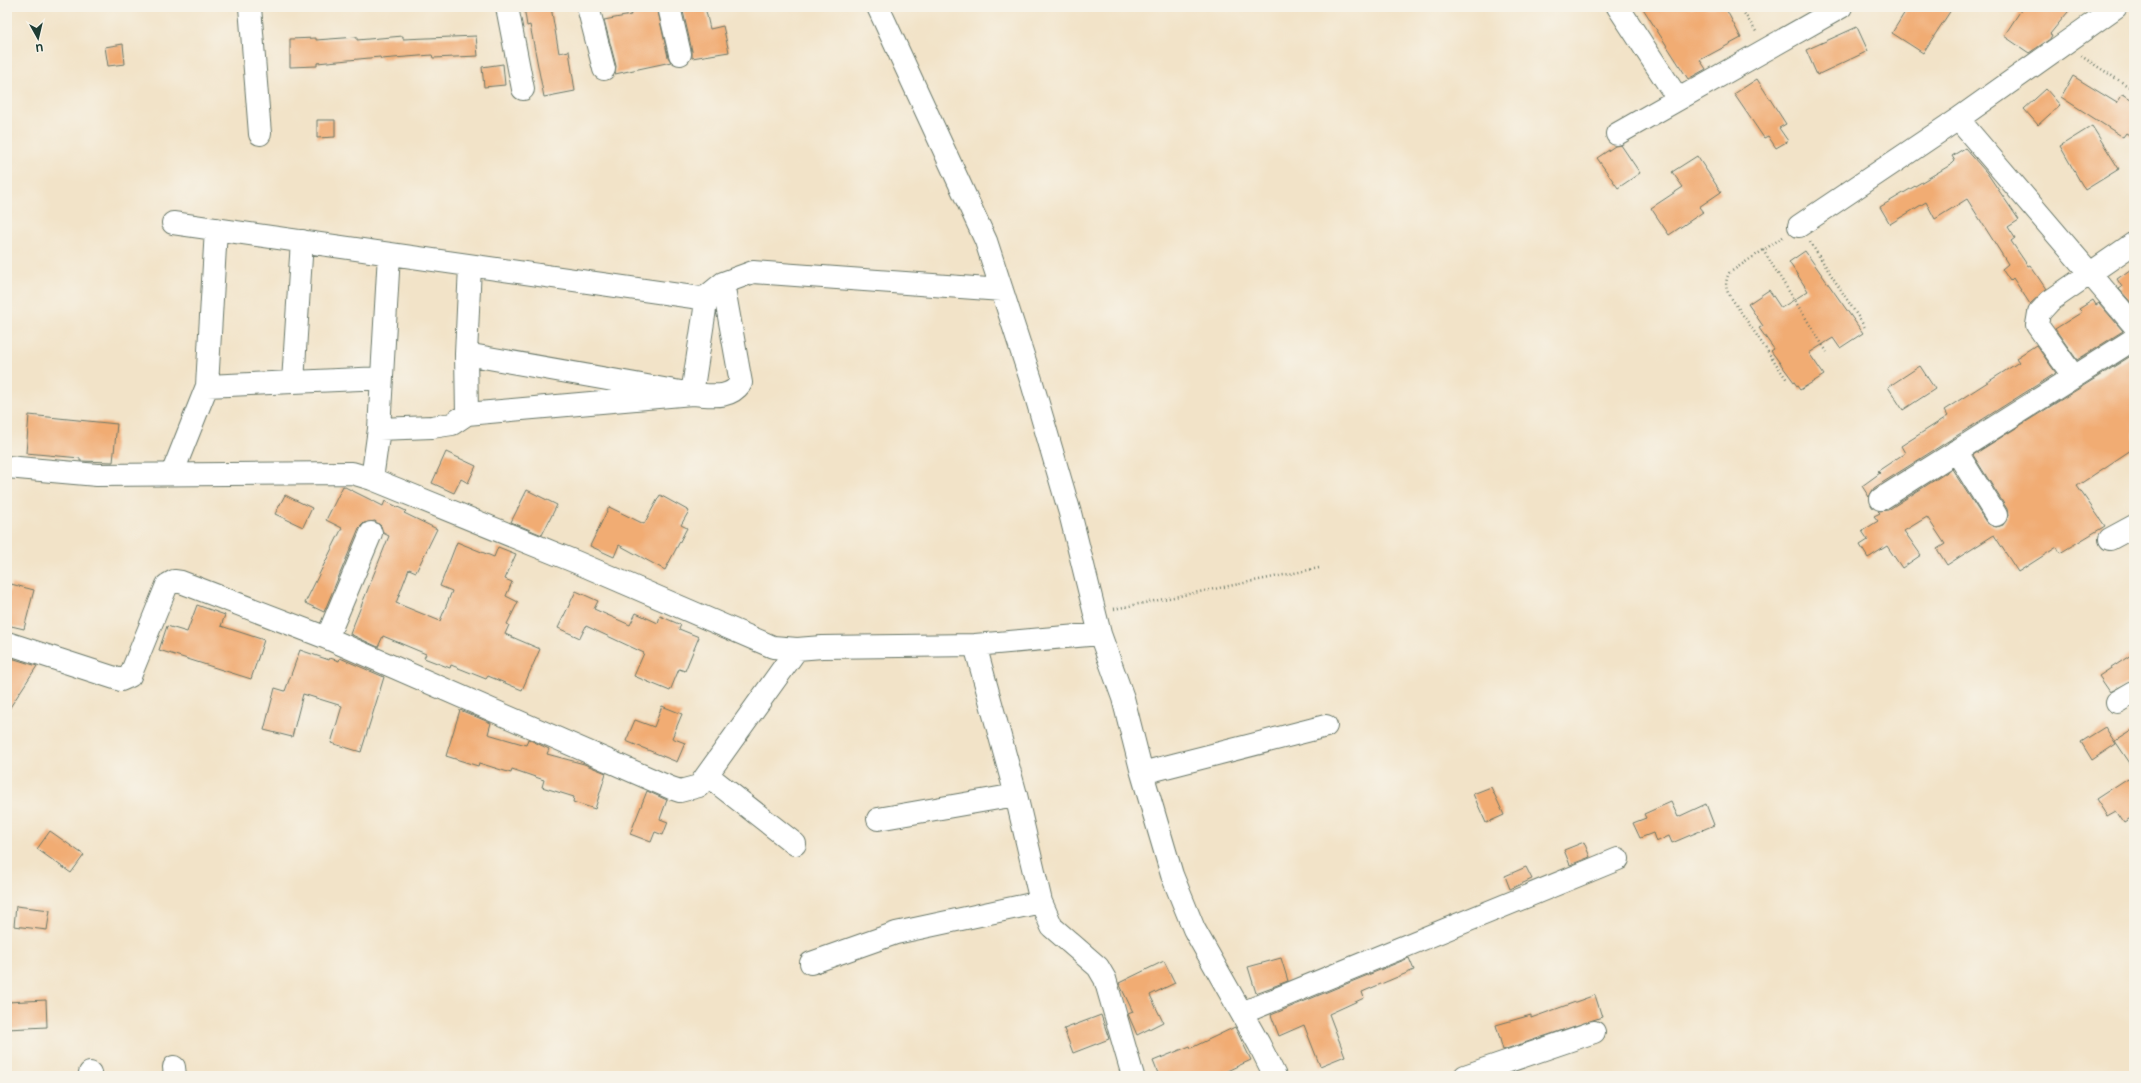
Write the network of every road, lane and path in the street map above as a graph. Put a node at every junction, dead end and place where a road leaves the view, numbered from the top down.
1 (250, 7) edge
2 (506, 7) edge
3 (588, 7) edge
4 (669, 7) edge
5 (878, 7) edge
6 (1618, 7) edge
7 (1740, 7) edge
8 (1841, 7) edge
9 (2116, 7) edge
10 (2064, 45) junction
11 (1768, 48) junction
12 (680, 54) dead end
13 (604, 70) dead end
14 (523, 89) dead end
15 (2134, 90) edge
16 (1678, 100) junction
17 (1958, 119) junction
18 (260, 134) dead end
19 (1617, 134) dead end
20 (173, 223) dead end
21 (1799, 226) junction
22 (216, 229) junction
23 (302, 242) junction
24 (2134, 243) edge
25 (1763, 250) junction
26 (389, 254) junction
27 (470, 266) junction
28 (2091, 273) junction
29 (715, 289) junction
30 (1002, 290) junction
31 (2134, 327) edge
32 (1866, 329) dead end
33 (1827, 352) dead end
34 (466, 354) junction
35 (2074, 377) junction
36 (382, 378) junction
37 (1787, 380) dead end
38 (293, 382) junction
39 (207, 386) junction
40 (692, 394) junction
41 (467, 414) junction
42 (379, 429) junction
43 (1956, 451) junction
44 (7, 467) edge
45 (172, 474) junction
46 (372, 479) junction
47 (1881, 499) dead end
48 (1996, 515) dead end
49 (2134, 526) edge
50 (371, 533) dead end
51 (2110, 539) dead end
52 (1319, 568) dead end
53 (1096, 613) junction
54 (1100, 634) junction
55 (327, 638) junction
56 (7, 643) edge
57 (975, 645) junction
58 (797, 649) junction
59 (1326, 726) dead end
60 (1142, 773) junction
61 (707, 775) junction
62 (1016, 795) junction
63 (878, 819) dead end
64 (795, 844) dead end
65 (1618, 859) dead end
66 (1041, 902) junction
67 (811, 963) dead end
68 (1242, 1013) junction
69 (1594, 1032) dead end
70 (1133, 1076) edge
71 (1275, 1076) edge
72 (1465, 1076) edge

1 - 18 street
2 - 14 street
3 - 13 street
4 - 12 street
5 - 30 street
6 - 16 street
7 - 11 path
8 - 11 street
9 - 10 street
10 - 15 path
10 - 17 street
11 - 16 street
16 - 19 street
17 - 21 street
17 - 28 street
20 - 22 street
21 - 25 path
21 - 32 path
22 - 23 street
22 - 39 street
23 - 26 street
23 - 38 street
24 - 28 street
25 - 33 path
25 - 37 path
26 - 27 street
26 - 36 street
27 - 29 street
27 - 34 street
28 - 31 street
28 - 35 street
29 - 30 street
29 - 40 street
29 - 40 street
30 - 53 street
31 - 35 street
34 - 40 street
34 - 41 street
35 - 43 street
36 - 38 street
36 - 42 street
38 - 39 street
39 - 45 street
40 - 41 street
41 - 42 street
42 - 46 street
43 - 47 street
43 - 48 street
44 - 45 street
45 - 46 street
46 - 58 street
49 - 51 street
50 - 55 street
52 - 53 path
53 - 54 street
54 - 57 street
54 - 60 street
55 - 56 street
55 - 61 street
57 - 58 street
57 - 62 street
58 - 61 street
59 - 60 street
60 - 68 street
61 - 64 street
62 - 63 street
62 - 66 street
65 - 68 street
66 - 67 street
66 - 70 street
68 - 71 street
69 - 72 street

